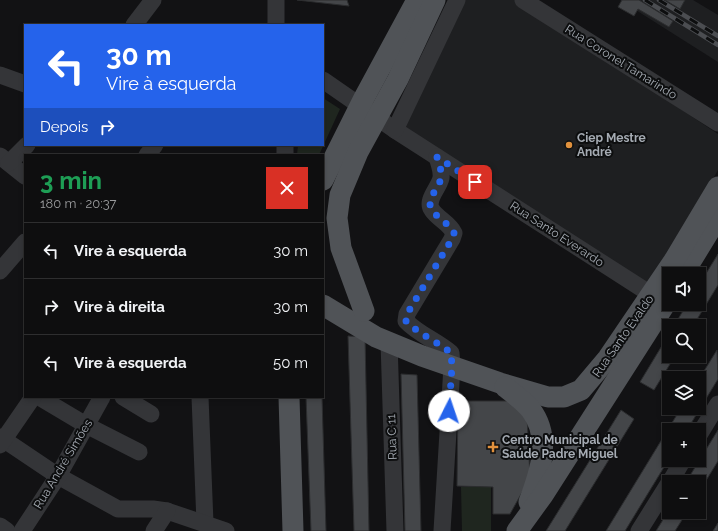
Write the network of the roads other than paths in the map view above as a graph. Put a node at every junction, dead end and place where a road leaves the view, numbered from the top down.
1 (153, 0) edge
2 (276, 0) edge
3 (417, 0) edge
4 (435, 0) edge
5 (457, 0) edge
6 (523, 0) edge
7 (135, 24) edge
8 (276, 24) edge
9 (0, 75) edge
10 (324, 81) edge
11 (24, 84) edge
12 (718, 123) edge
13 (395, 130) junction
14 (27, 146) edge
15 (154, 146) edge
16 (148, 154) edge
17 (437, 157) junction
18 (4, 162) edge
19 (24, 175) edge
20 (324, 178) edge
21 (718, 187) edge
22 (718, 217) edge
23 (24, 243) edge
24 (687, 267) edge
25 (0, 271) edge
26 (660, 296) edge
27 (324, 306) edge
28 (383, 340) junction
29 (452, 366) junction
30 (500, 383) junction
31 (33, 398) edge
32 (41, 398) edge
33 (101, 398) edge
34 (125, 398) edge
35 (200, 398) edge
36 (289, 398) edge
37 (718, 404) edge
38 (152, 414) dead end
39 (706, 424) edge
40 (86, 425) junction
41 (1, 440) edge
42 (139, 452) dead end
43 (58, 476) junction
44 (662, 494) edge
45 (167, 511) junction
46 (205, 523) junction
47 (0, 526) edge
48 (7, 531) edge
49 (22, 531) edge
50 (154, 531) edge
51 (226, 531) edge
52 (293, 531) edge
53 (394, 531) edge
54 (442, 531) edge
55 (517, 531) edge
56 (639, 531) edge

1 - 7 street
2 - 8 street
3 - 20 main road, bridge
4 - 28 main road, bridge
5 - 13 street
6 - 12 street, Rua Coronel Tamarindo
9 - 11 street
10 - 13 street, Rua Santo Everardo
13 - 17 street, Rua Santo Everardo
14 - 18 street
15 - 16 street
17 - 26 street, Rua Santo Everardo
17 - 29 street
18 - 19 street
21 - 26 main road, Rua Santo Evaldo
22 - 24 main road
23 - 25 street
26 - 30 main road, Rua Santo Evaldo
26 - 55 main road, Rua Santo Evaldo
27 - 28 main road, Rua Santo Evaldo
28 - 29 main road, Rua Santo Evaldo
28 - 53 street, Rua C 11
29 - 30 main road, Rua Santo Evaldo
29 - 54 street
30 - 55 main road, Rua Santo Evaldo
31 - 41 street
32 - 40 street
33 - 40 street, Rua André Simões
34 - 38 street
35 - 46 street
36 - 52 main road
37 - 39 street
40 - 42 street
40 - 43 street, Rua André Simões
41 - 43 street
43 - 45 street
43 - 49 street, Rua André Simões
44 - 56 street
45 - 46 street
45 - 50 street
46 - 51 street
47 - 48 street

